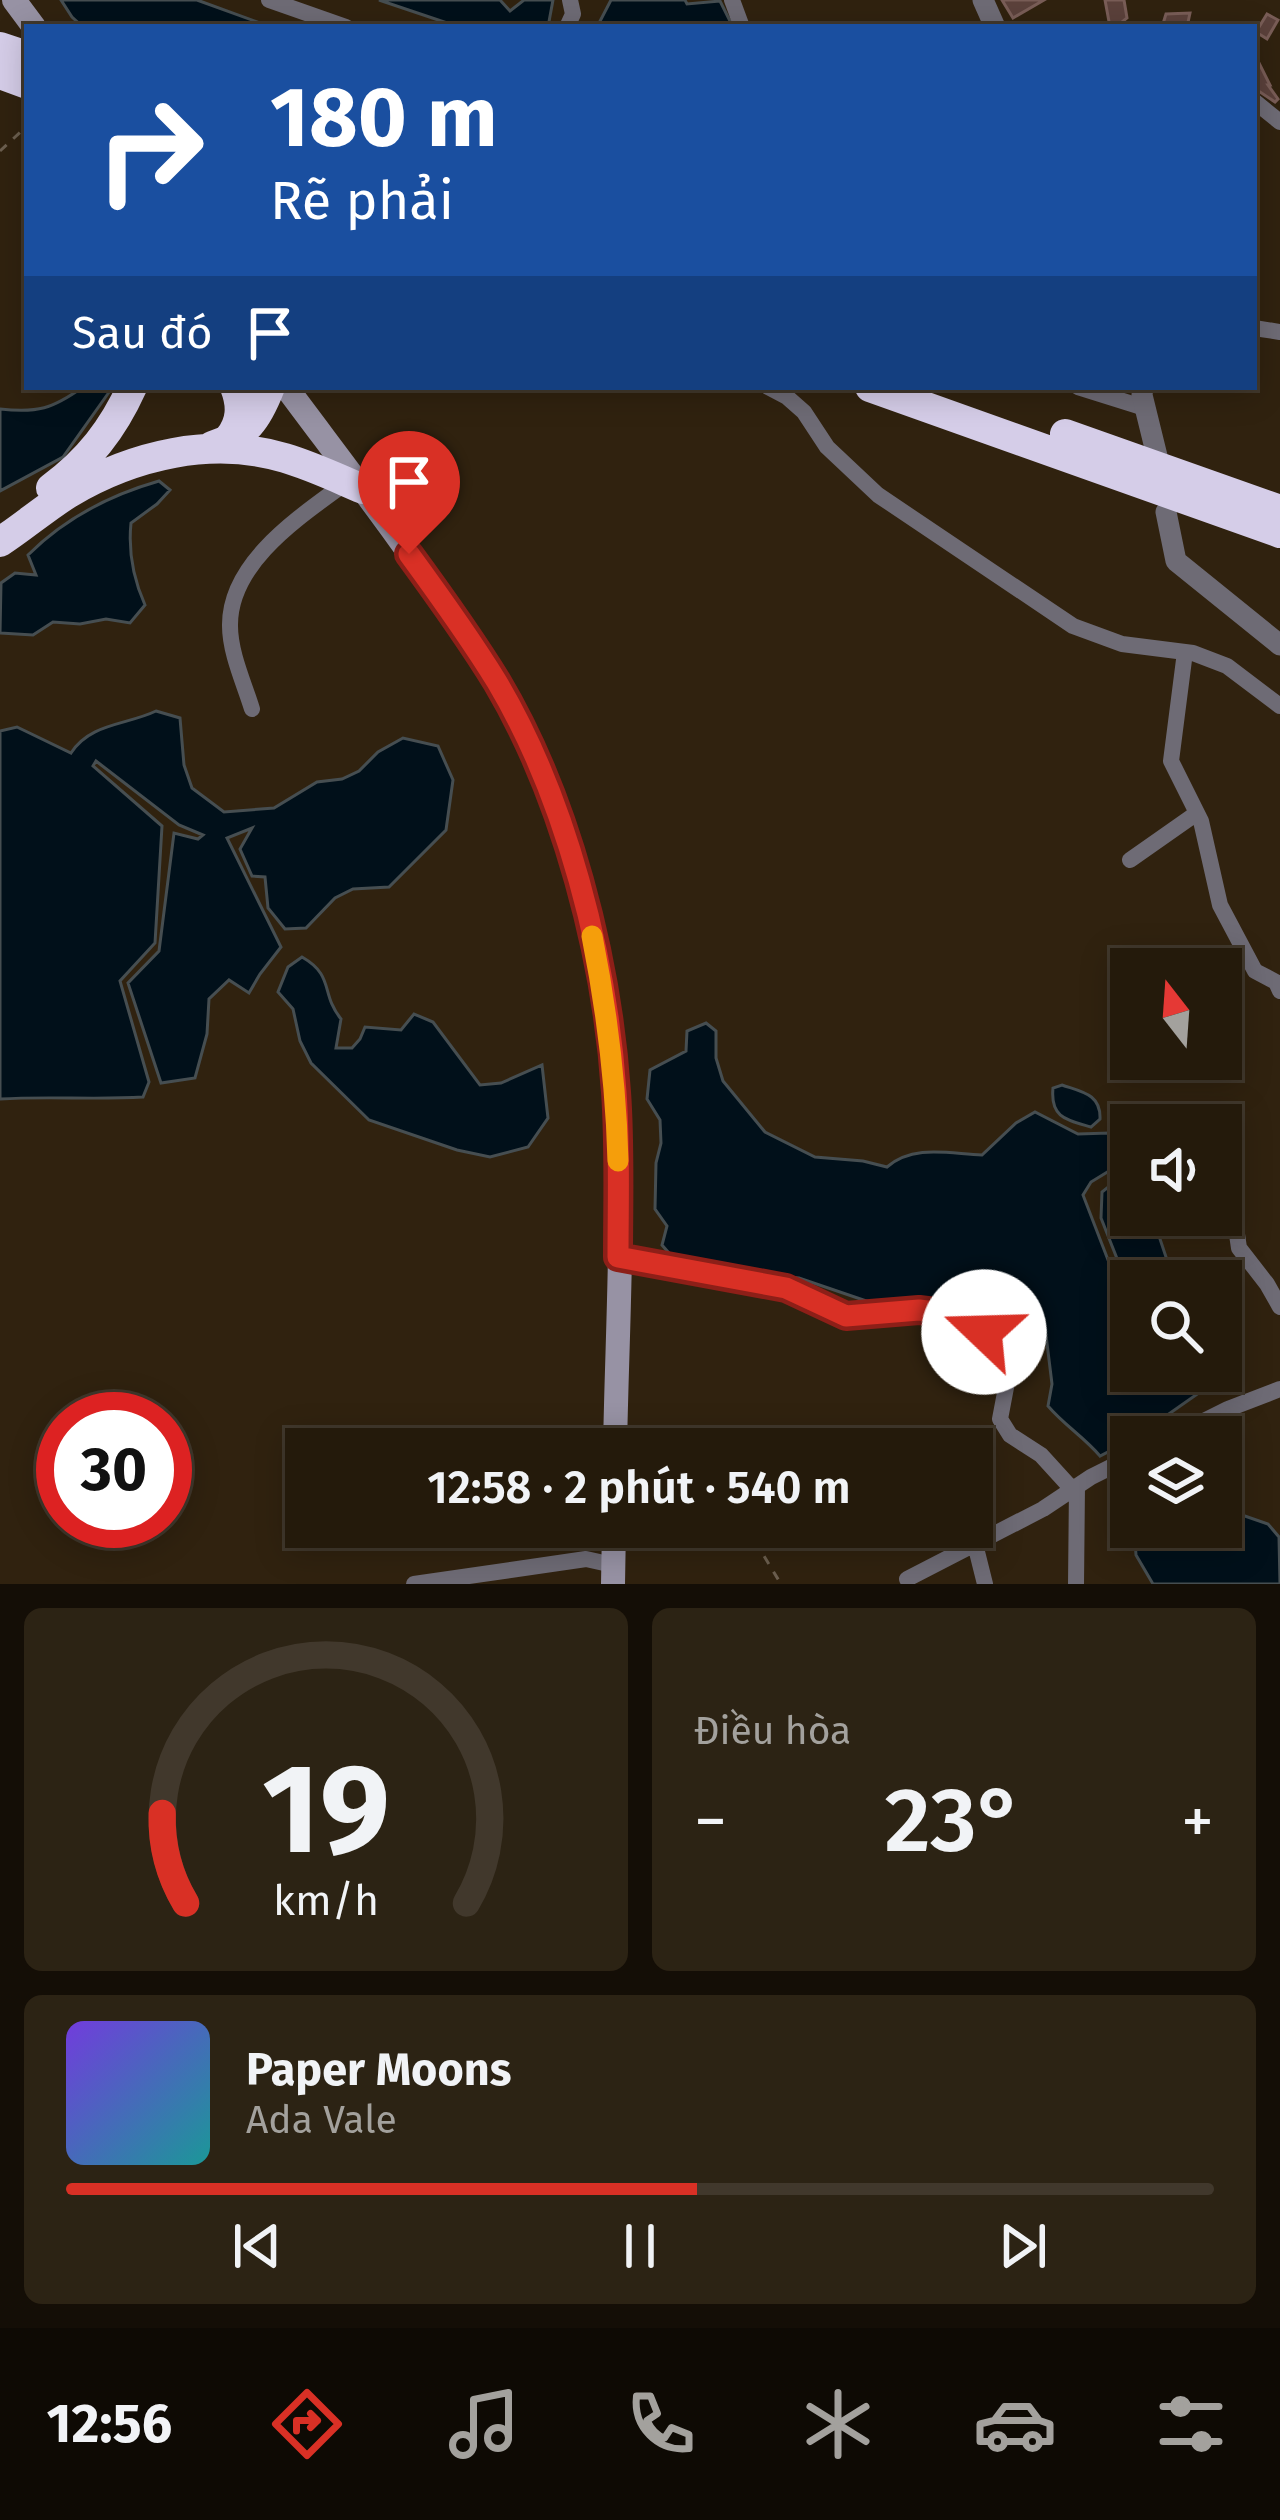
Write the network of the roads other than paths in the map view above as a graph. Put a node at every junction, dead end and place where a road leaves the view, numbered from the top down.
1 (269, 0) edge
2 (337, 24) edge
3 (0, 27) edge
4 (24, 55) edge
5 (131, 390) edge
6 (235, 390) edge
7 (269, 390) edge
8 (288, 390) edge
9 (773, 390) edge
10 (878, 390) edge
11 (939, 390) edge
12 (1098, 390) edge
13 (1144, 397) edge
14 (216, 445) junction
15 (1156, 456) dead end
16 (355, 486) junction
17 (1280, 510) edge
18 (1166, 512) dead end
19 (0, 525) edge
20 (1280, 533) edge
21 (0, 542) edge
22 (1280, 645) edge
23 (1185, 652) junction
24 (1280, 706) edge
25 (252, 709) dead end
26 (1197, 813) junction
27 (1130, 860) dead end
28 (1280, 991) edge
29 (1237, 1236) edge
30 (618, 1257) junction
31 (1280, 1307) edge
32 (1280, 1389) edge
33 (1214, 1416) edge
34 (615, 1428) edge
35 (1110, 1468) edge
36 (1080, 1484) junction
37 (993, 1535) edge
38 (967, 1548) edge
39 (976, 1548) edge
40 (614, 1556) edge
41 (907, 1579) dead end
42 (414, 1584) edge
43 (985, 1584) edge
44 (1076, 1584) edge

1 - 2 street
3 - 4 main road
5 - 19 highway
6 - 14 highway
7 - 14 highway
8 - 16 main road
9 - 23 street
10 - 20 highway
11 - 17 highway
12 - 13 street
13 - 15 street
14 - 16 highway
14 - 21 highway
16 - 25 street
16 - 30 main road
18 - 22 street
23 - 24 street
23 - 26 street
26 - 27 street
26 - 28 street
29 - 31 street
30 - 34 main road
30 - 36 street
32 - 33 street
35 - 36 street
36 - 37 street
36 - 44 street
38 - 41 street
39 - 43 street
40 - 42 street

